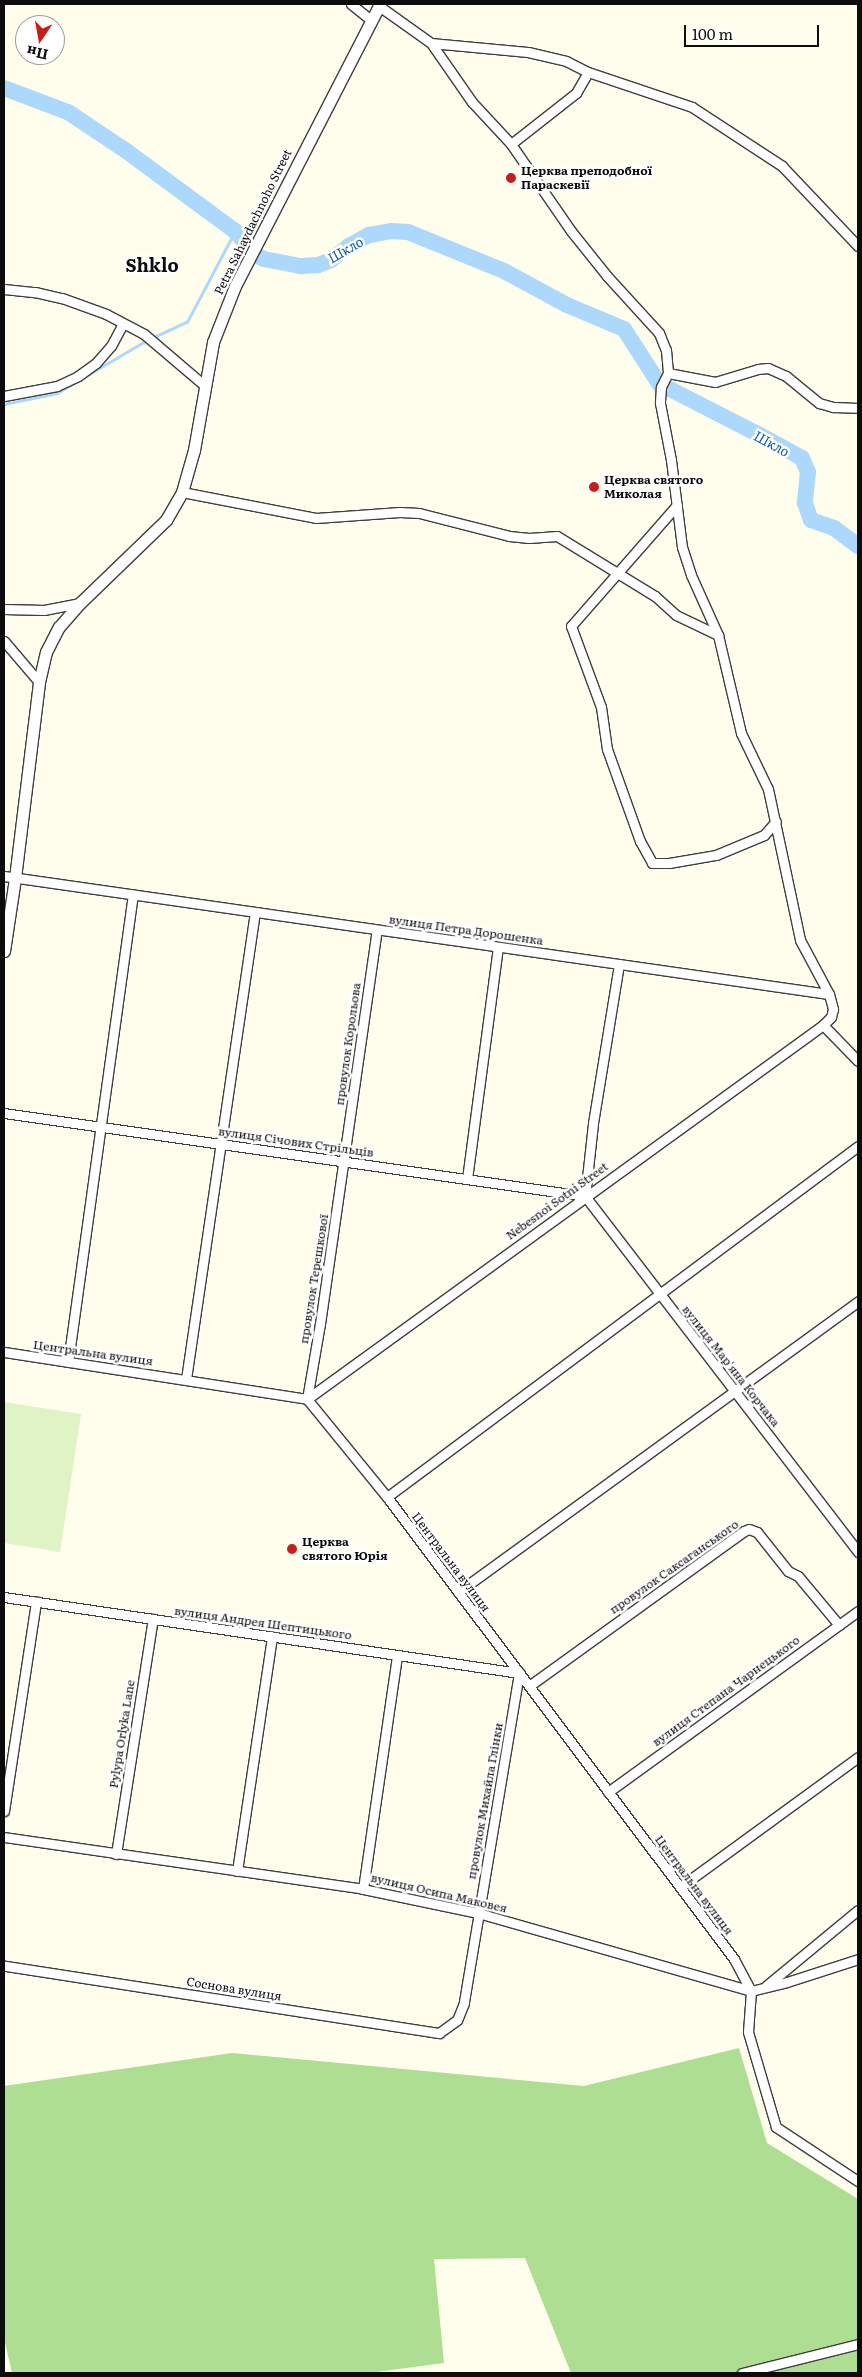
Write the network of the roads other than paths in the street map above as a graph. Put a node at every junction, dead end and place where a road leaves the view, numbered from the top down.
1 (351, 4) edge
2 (380, 5) edge
3 (371, 20) junction
4 (431, 43) junction
5 (588, 72) junction
6 (511, 144) junction
7 (858, 246) edge
8 (4, 289) edge
9 (122, 325) junction
10 (668, 373) junction
11 (206, 386) junction
12 (4, 396) edge
13 (858, 408) edge
14 (182, 492) junction
15 (677, 505) junction
16 (617, 573) junction
17 (80, 603) junction
18 (4, 609) edge
19 (718, 635) junction
20 (4, 641) edge
21 (39, 682) junction
22 (776, 821) junction
23 (10, 877) edge
24 (133, 895) junction
25 (255, 912) junction
26 (377, 930) junction
27 (498, 947) junction
28 (4, 951) edge
29 (619, 964) junction
30 (829, 994) junction
31 (823, 1025) junction
32 (858, 1062) edge
33 (4, 1113) edge
34 (101, 1127) junction
35 (221, 1144) junction
36 (858, 1146) edge
37 (344, 1162) junction
38 (467, 1179) junction
39 (585, 1196) junction
40 (660, 1294) junction
41 (858, 1301) edge
42 (4, 1352) edge
43 (68, 1362) junction
44 (186, 1379) junction
45 (734, 1391) junction
46 (307, 1399) junction
47 (387, 1497) junction
48 (858, 1552) edge
49 (458, 1592) junction
50 (4, 1597) edge
51 (36, 1601) junction
52 (858, 1611) edge
53 (152, 1619) junction
54 (839, 1625) junction
55 (272, 1637) junction
56 (398, 1655) junction
57 (519, 1673) junction
58 (529, 1686) junction
59 (858, 1757) edge
60 (608, 1792) junction
61 (4, 1810) edge
62 (4, 1837) edge
63 (116, 1854) junction
64 (237, 1871) junction
65 (680, 1887) junction
66 (363, 1889) junction
67 (858, 1910) edge
68 (478, 1913) junction
69 (858, 1959) edge
70 (4, 1966) edge
71 (765, 1988) junction
72 (751, 1991) junction
73 (457, 2020) joint
74 (858, 2182) edge
75 (858, 2344) edge
76 (742, 2373) edge

1 - 3 street
2 - 3 street, Petra Sahaydachnoho Street
2 - 4 street
3 - 11 street, Petra Sahaydachnoho Street
4 - 5 street
4 - 6 street
5 - 6 street
5 - 7 street
6 - 10 street
8 - 9 street
9 - 11 street
9 - 12 street
10 - 13 street
10 - 15 street
11 - 14 street, Petra Sahaydachnoho Street
14 - 16 street
14 - 17 street, Petra Sahaydachnoho Street
15 - 16 street
15 - 19 street
16 - 19 street
16 - 22 street
17 - 18 street
17 - 21 street, Petra Sahaydachnoho Street
19 - 22 street
20 - 21 street
21 - 23 street, Petra Sahaydachnoho Street
22 - 30 street
23 - 24 street, вулиця Петра Дорошенка
23 - 28 street, Petra Sahaydachnoho Street
24 - 25 street, вулиця Петра Дорошенка
24 - 34 street
25 - 26 street, вулиця Петра Дорошенка
25 - 35 street
26 - 27 street, вулиця Петра Дорошенка
26 - 37 street, провулок Корольова
27 - 29 street, вулиця Петра Дорошенка
27 - 38 street
29 - 30 street, вулиця Петра Дорошенка
29 - 39 street
30 - 31 street
31 - 32 street
31 - 39 street, Nebesnoi Sotni Street
33 - 34 street, вулиця Січових Стрільців
34 - 35 street, вулиця Січових Стрільців
34 - 43 street
35 - 37 street, вулиця Січових Стрільців
35 - 44 street
36 - 40 street
37 - 38 street, вулиця Січових Стрільців
37 - 46 street, провулок Терешкової
38 - 39 street, вулиця Січових Стрільців
39 - 40 street, вулиця Мар'яна Корчака
39 - 46 street, Nebesnoi Sotni Street
40 - 45 street, вулиця Мар'яна Корчака
40 - 47 street
41 - 45 street
42 - 43 street, Центральна вулиця
43 - 44 street, Центральна вулиця
44 - 46 street, Центральна вулиця
45 - 48 street, вулиця Мар'яна Корчака
45 - 49 street
46 - 47 street, Центральна вулиця
47 - 49 street, Центральна вулиця
49 - 57 street, Центральна вулиця
50 - 51 street, вулиця Андрея Шептицького
51 - 53 street, вулиця Андрея Шептицького
51 - 61 street
52 - 54 street, вулиця Степана Чарнецького
53 - 55 street, вулиця Андрея Шептицького
53 - 63 street, Pylypa Orlyka Lane
54 - 58 street, провулок Саксаганського
54 - 60 street, вулиця Степана Чарнецького
55 - 56 street, вулиця Андрея Шептицького
55 - 64 street
56 - 57 street, вулиця Андрея Шептицького
56 - 66 street
57 - 58 street, Центральна вулиця
57 - 68 street, провулок Михайла Глінки
58 - 60 street, Центральна вулиця
59 - 65 street
60 - 65 street, Центральна вулиця
62 - 63 street, вулиця Осипа Маковея
63 - 64 street, вулиця Осипа Маковея
64 - 66 street, вулиця Осипа Маковея
65 - 72 street, Центральна вулиця
66 - 68 street, вулиця Осипа Маковея
67 - 71 street
68 - 72 street, вулиця Осипа Маковея
68 - 73 street, провулок Михайла Глінки
69 - 71 street, вулиця Осипа Маковея
70 - 73 street, Соснова вулиця
71 - 72 street, вулиця Осипа Маковея
72 - 74 street
75 - 76 street

